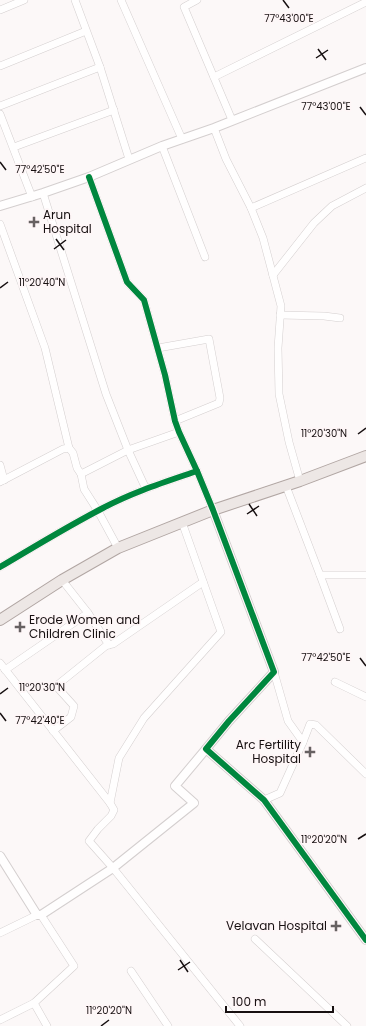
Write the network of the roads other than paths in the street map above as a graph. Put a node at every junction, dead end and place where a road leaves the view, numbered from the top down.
1 (24, 0) edge
2 (75, 0) edge
3 (121, 0) edge
4 (197, 0) edge
5 (366, 2) edge
6 (182, 3) edge
7 (0, 10) edge
8 (86, 32) junction
9 (0, 66) edge
10 (100, 67) junction
11 (366, 68) edge
12 (214, 77) junction
13 (0, 106) edge
14 (114, 110) junction
15 (0, 114) edge
16 (232, 120) junction
17 (214, 128) junction
18 (182, 139) junction
19 (162, 146) junction
20 (14, 147) junction
21 (366, 158) edge
22 (129, 160) junction
23 (88, 177) junction
24 (366, 188) edge
25 (43, 194) junction
26 (32, 197) junction
27 (0, 206) edge
28 (251, 208) junction
29 (0, 224) edge
30 (206, 257) dead end
31 (273, 275) junction
32 (280, 315) junction
33 (340, 318) dead end
34 (158, 348) junction
35 (175, 421) junction
36 (179, 432) junction
37 (69, 448) junction
38 (128, 450) junction
39 (366, 456) edge
40 (0, 465) edge
41 (197, 471) junction
42 (81, 474) junction
43 (2, 481) edge
44 (300, 481) junction
45 (286, 486) junction
46 (146, 489) junction
47 (213, 510) junction
48 (98, 511) junction
49 (182, 522) junction
50 (118, 548) junction
51 (0, 567) edge
52 (320, 575) junction
53 (366, 575) edge
54 (62, 580) junction
55 (203, 582) junction
56 (88, 614) junction
57 (0, 620) edge
58 (340, 629) dead end
59 (109, 645) junction
60 (0, 663) edge
61 (5, 670) junction
62 (274, 672) junction
63 (335, 682) dead end
64 (366, 697) edge
65 (53, 731) junction
66 (303, 742) junction
67 (206, 749) junction
68 (366, 774) edge
69 (264, 800) junction
70 (110, 803) junction
71 (0, 856) edge
72 (113, 868) junction
73 (39, 915) junction
74 (0, 933) edge
75 (255, 939) dead end
76 (366, 940) edge
77 (130, 971) dead end
78 (34, 1003) junction
79 (0, 1020) edge
80 (47, 1026) edge
81 (168, 1026) edge
82 (240, 1026) edge
83 (347, 1026) edge

1 - 7 street
2 - 8 street
3 - 18 street
4 - 6 street
5 - 12 street
6 - 12 street
8 - 9 street
8 - 10 street
10 - 13 street
10 - 14 street
11 - 16 street
12 - 16 street
14 - 20 street
14 - 22 street
15 - 20 street
16 - 17 street
17 - 18 street
17 - 28 street
18 - 19 street
19 - 22 street
19 - 30 street
20 - 26 street
21 - 28 street
22 - 23 street
23 - 25 street
23 - 34 street
24 - 31 street
25 - 26 street
25 - 38 street
26 - 27 street
28 - 31 street
29 - 37 street
31 - 32 street
32 - 33 street
32 - 44 street
34 - 35 street
34 - 35 street
35 - 36 street
36 - 38 street
36 - 41 street
37 - 42 street
37 - 43 street
38 - 42 street
38 - 46 street
39 - 44 main road
40 - 43 street
41 - 46 street
41 - 47 street
42 - 48 street
44 - 45 main road
45 - 47 main road
45 - 52 street
46 - 48 street
47 - 49 main road
47 - 62 street
48 - 50 street
48 - 51 street
49 - 50 main road
49 - 55 street
50 - 54 main road
52 - 53 street
52 - 58 street
54 - 56 street
54 - 57 main road
55 - 59 street
55 - 70 street
56 - 59 street
56 - 61 street
59 - 65 street
60 - 61 street
61 - 65 street
62 - 66 street
62 - 67 street
63 - 64 street
65 - 70 street
66 - 68 street
66 - 69 street
67 - 69 street
67 - 72 street
69 - 76 street
70 - 72 street
71 - 73 street
72 - 73 street
72 - 82 street
73 - 74 street
73 - 78 street
75 - 83 street
77 - 81 street
78 - 79 street
78 - 80 street

